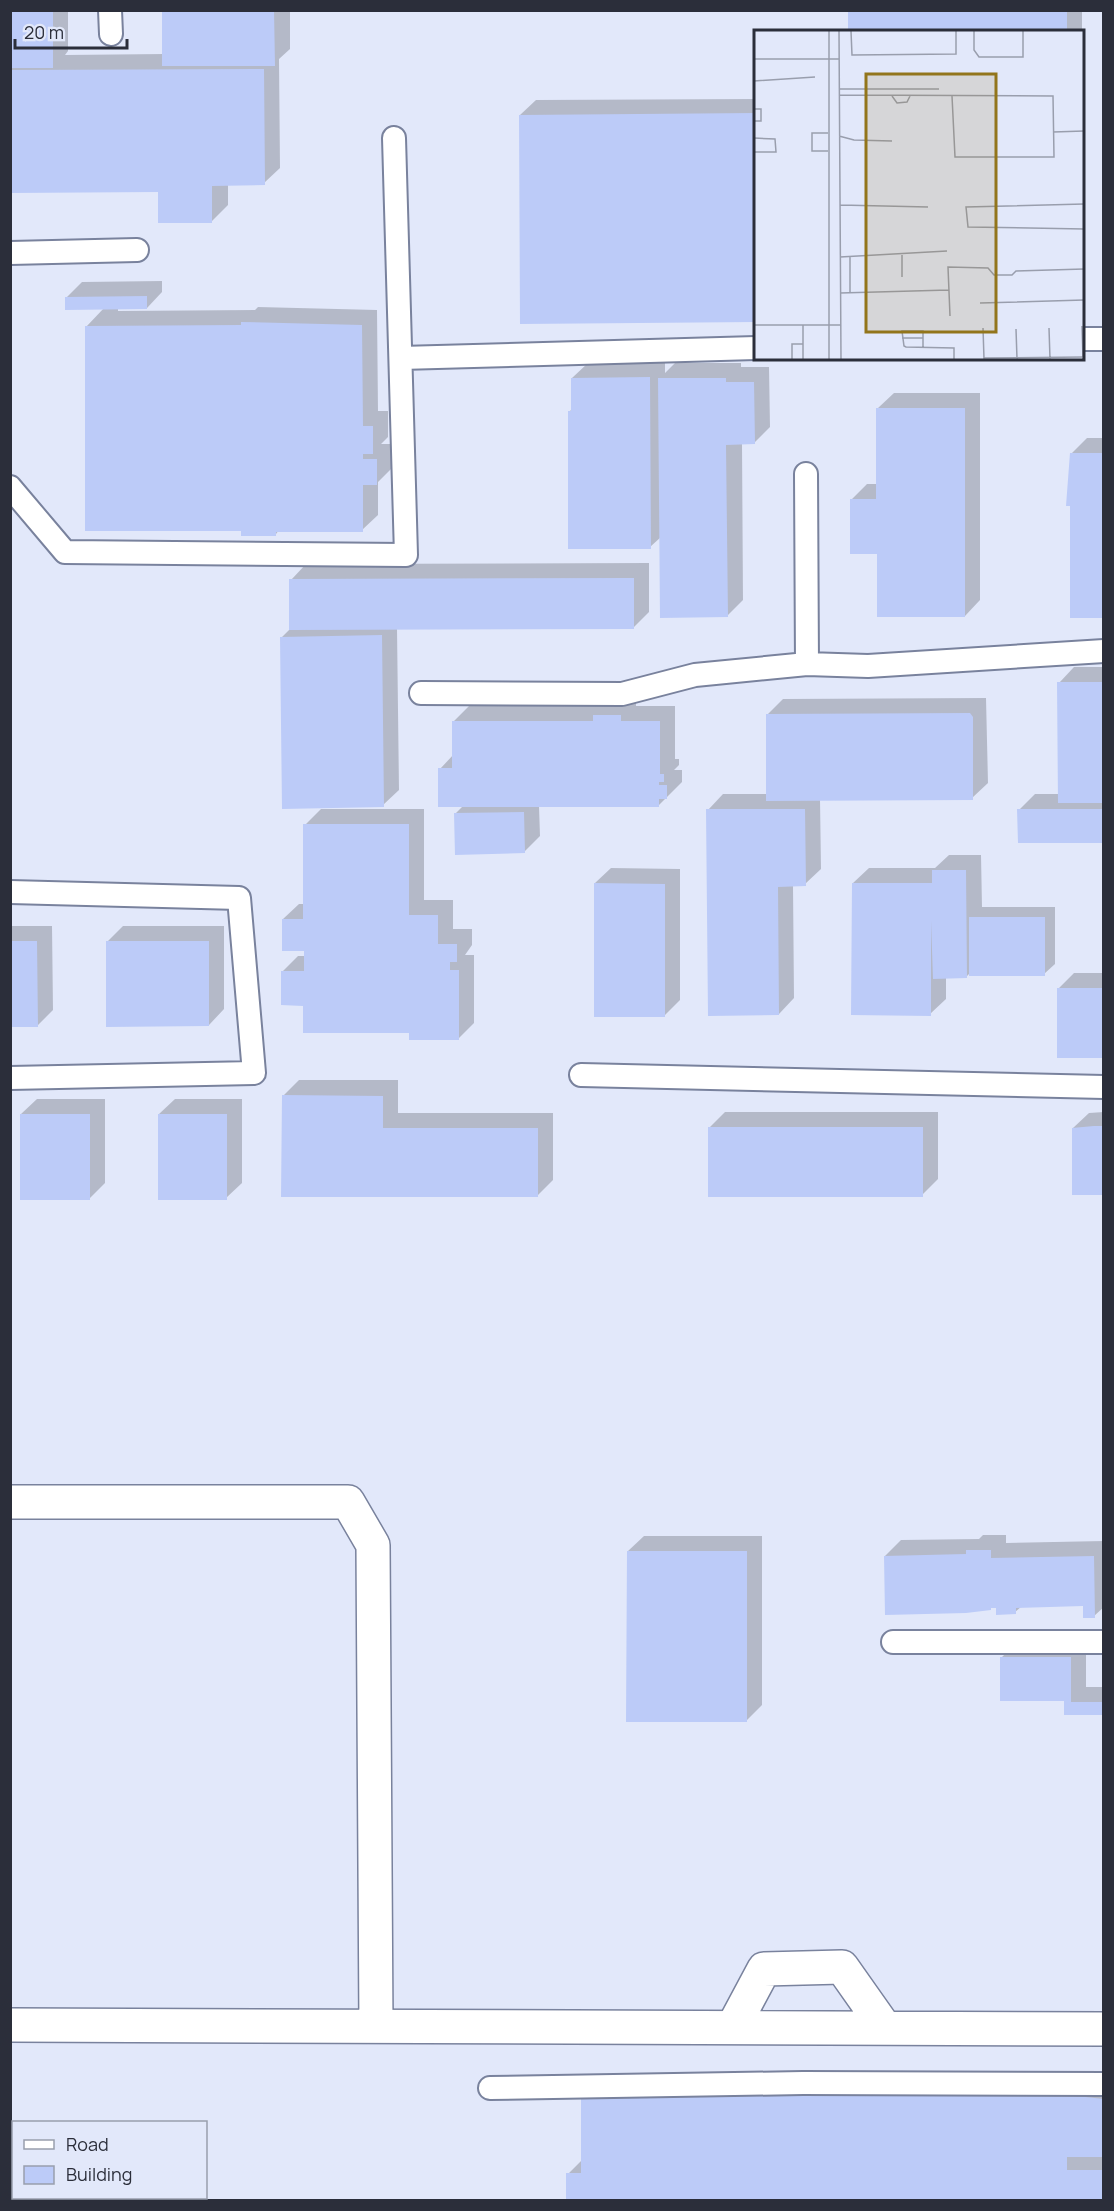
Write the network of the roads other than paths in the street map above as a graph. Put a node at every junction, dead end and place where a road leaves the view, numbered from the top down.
1 (110, 10) edge
2 (111, 34) dead end
3 (394, 138) dead end
4 (137, 250) dead end
5 (10, 253) edge
6 (1084, 339) edge
7 (1104, 339) edge
8 (754, 348) edge
9 (400, 358) junction
10 (806, 474) dead end
11 (10, 487) edge
12 (1104, 651) edge
13 (807, 664) junction
14 (422, 693) dead end
15 (10, 892) edge
16 (581, 1076) dead end
17 (10, 1078) edge
18 (1104, 1087) edge
19 (10, 1502) edge
20 (893, 1642) dead end
21 (1104, 1642) edge
22 (10, 2025) edge
23 (376, 2026) junction
24 (733, 2028) junction
25 (885, 2028) junction
26 (1104, 2029) edge
27 (1104, 2084) edge
28 (490, 2088) dead end

1 - 2 lane
3 - 9 lane
4 - 5 lane
6 - 7 lane
8 - 9 lane
9 - 11 lane
10 - 13 lane
12 - 13 lane
13 - 14 lane
15 - 17 lane
16 - 18 lane
19 - 23 street
20 - 21 lane
22 - 23 street
23 - 24 street
24 - 25 street
24 - 25 street
25 - 26 street
27 - 28 lane

